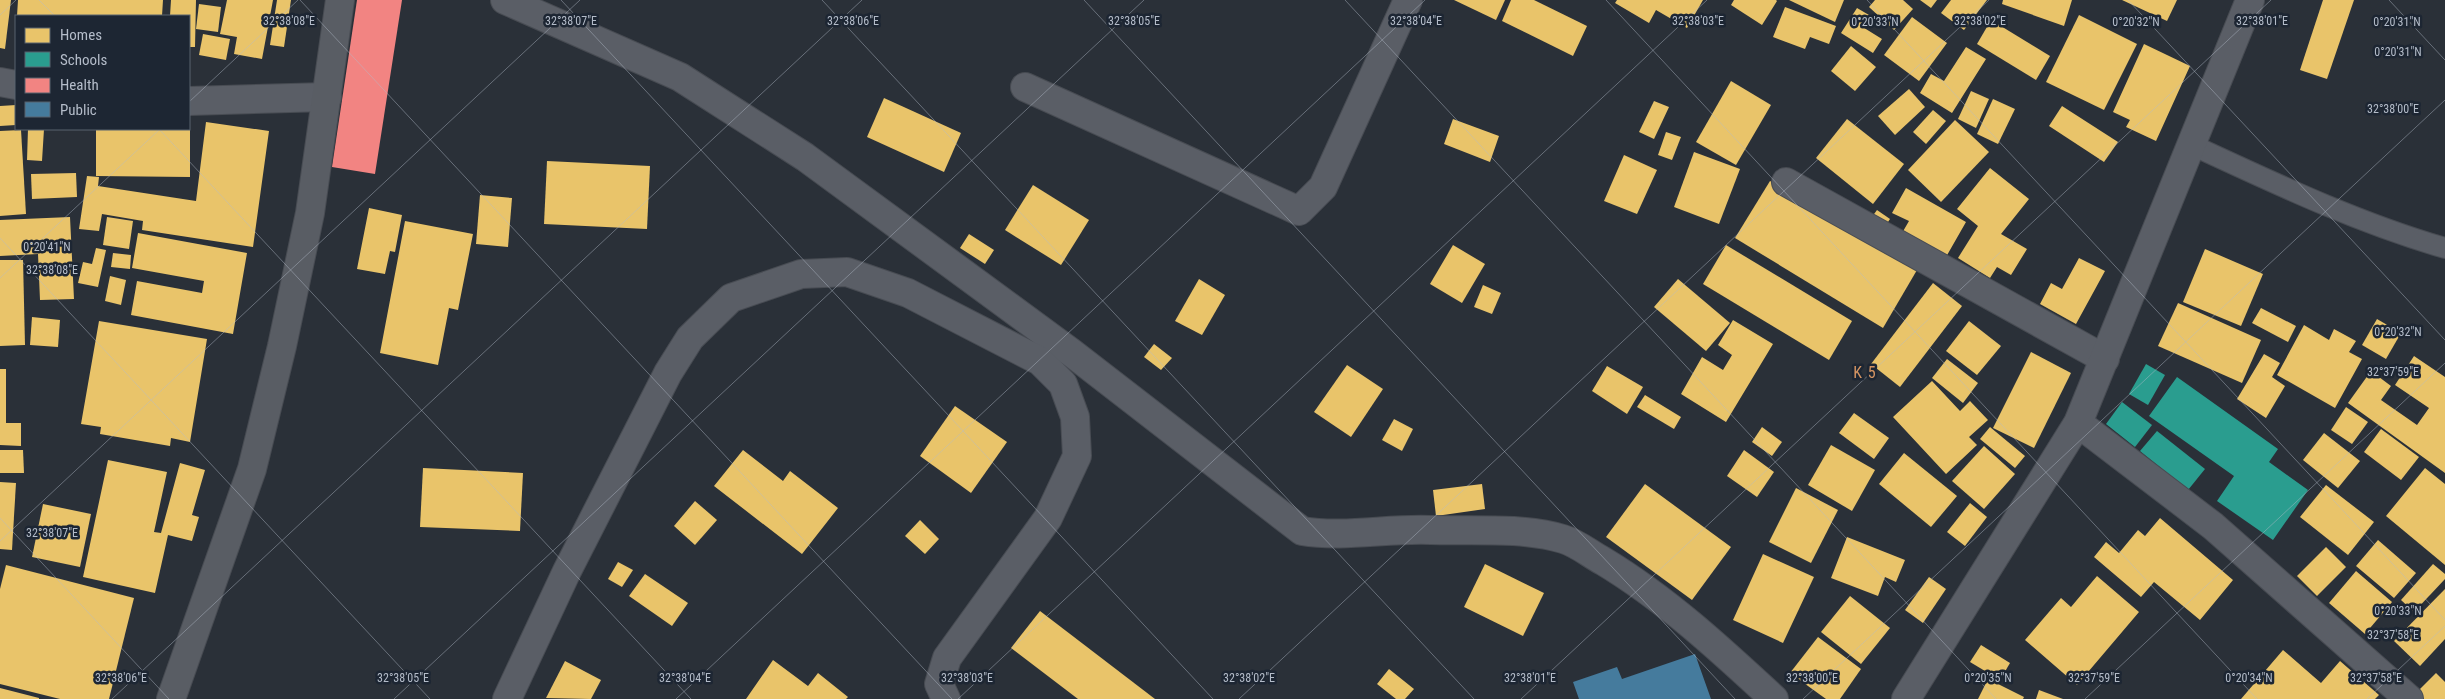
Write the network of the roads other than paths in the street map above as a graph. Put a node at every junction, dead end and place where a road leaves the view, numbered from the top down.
1 (340, 0) edge
2 (505, 0) edge
3 (1408, 0) edge
4 (2250, 0) edge
5 (0, 82) edge
6 (15, 85) edge
7 (1025, 87) dead end
8 (327, 96) junction
9 (190, 101) edge
10 (2192, 145) junction
11 (1786, 182) dead end
12 (2445, 248) edge
13 (2105, 359) junction
14 (2078, 423) junction
15 (171, 699) edge
16 (507, 699) edge
17 (946, 699) edge
18 (1774, 699) edge
19 (1906, 699) edge
20 (2409, 699) edge

1 - 8 street
2 - 18 street
3 - 7 street
4 - 10 street
5 - 6 street
8 - 9 street
8 - 15 street
10 - 12 lane
10 - 13 street
11 - 13 street
13 - 14 street
14 - 19 street
14 - 20 street
16 - 17 street

